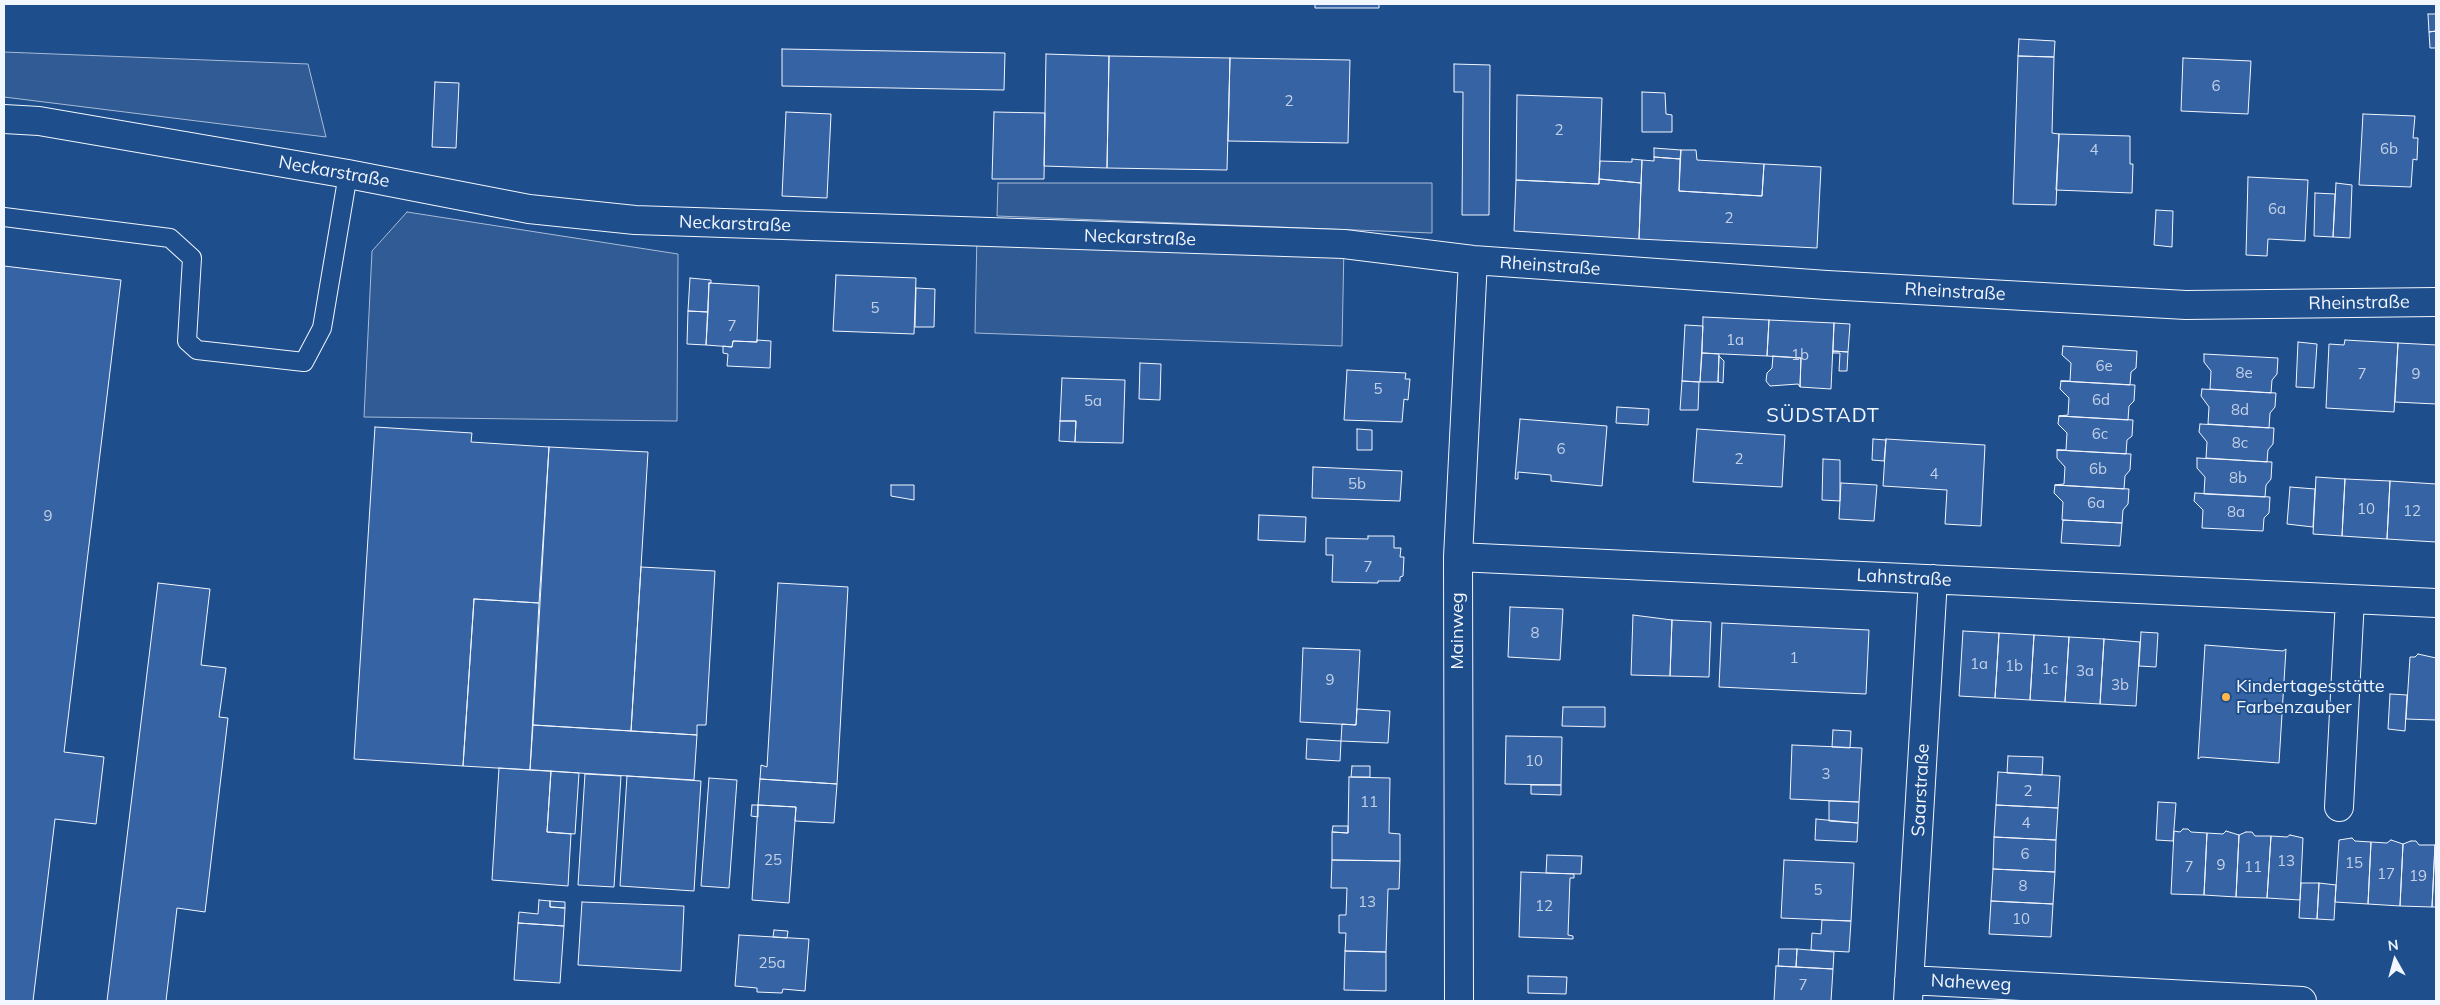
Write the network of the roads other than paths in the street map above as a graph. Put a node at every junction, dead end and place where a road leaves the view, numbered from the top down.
1 (4, 119) edge
2 (348, 174) junction
3 (4, 217) edge
4 (1474, 260) junction
5 (2436, 302) edge
6 (1458, 557) junction
7 (1934, 579) junction
8 (2350, 599) junction
9 (2436, 603) edge
10 (2339, 807) dead end
11 (1909, 991) edge
12 (1459, 1001) edge
13 (2302, 1001) edge

1 - 2 street, Neckarstraße
2 - 3 lane
2 - 4 street, Neckarstraße
4 - 5 street, Rheinstraße
4 - 6 street, Mainweg
6 - 7 street, Lahnstraße
6 - 12 street, Mainweg
7 - 8 street, Lahnstraße
7 - 11 street, Saarstraße
8 - 9 street, Lahnstraße
8 - 10 street
11 - 13 street, Naheweg

